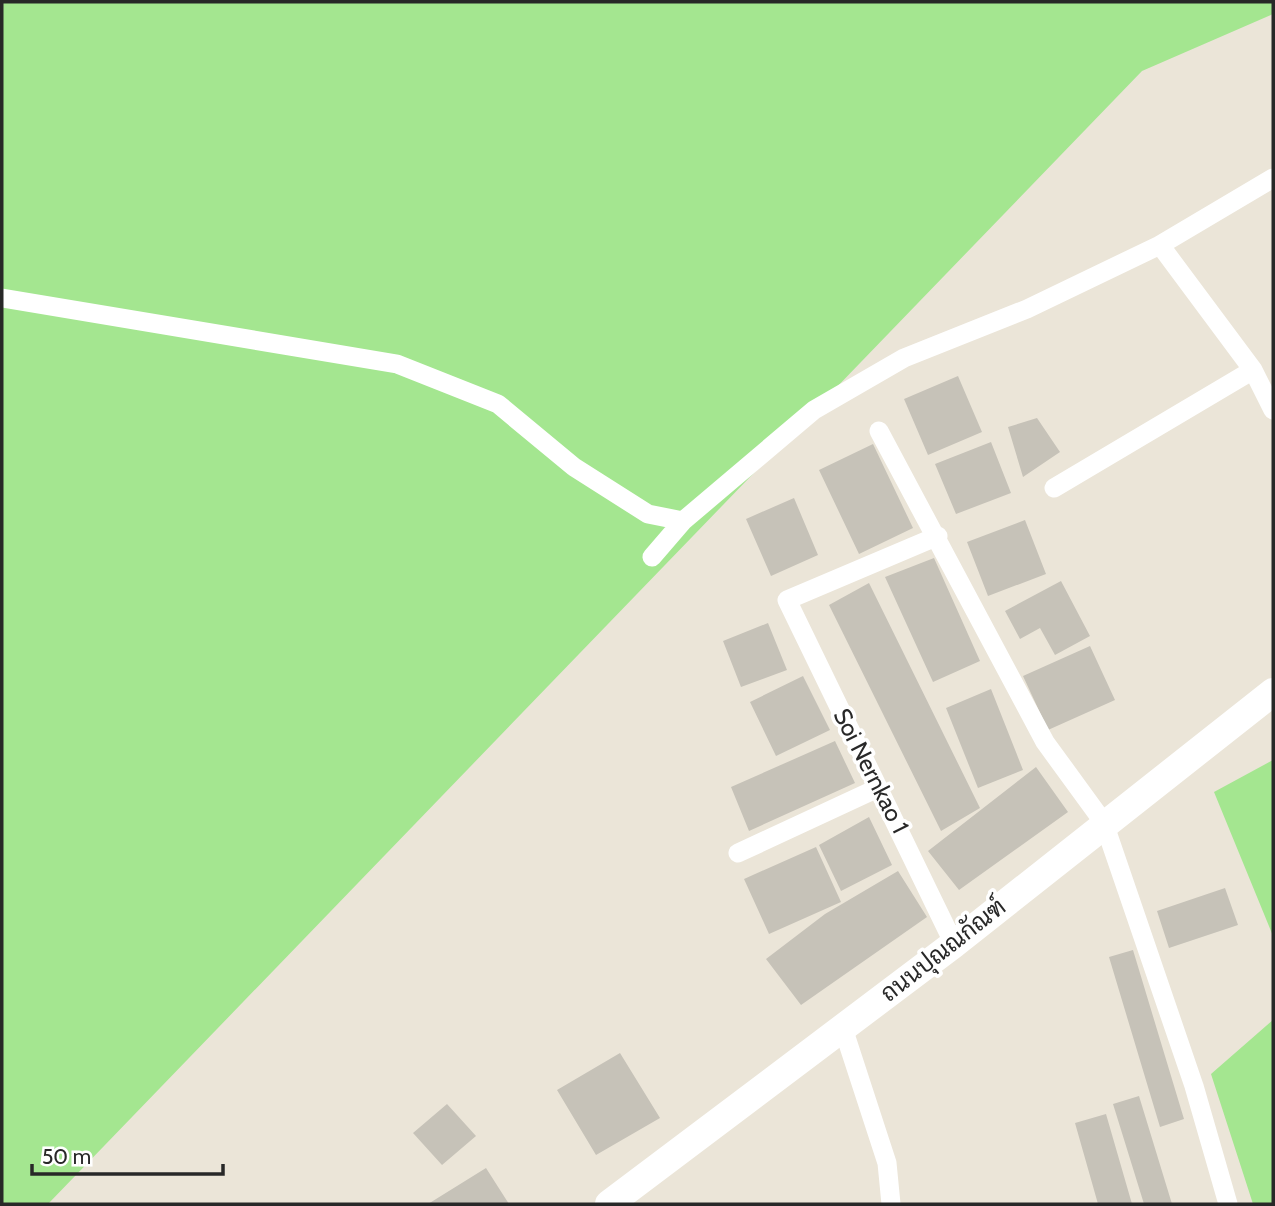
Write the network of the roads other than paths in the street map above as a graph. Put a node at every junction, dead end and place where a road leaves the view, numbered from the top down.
1 (1273, 178) edge
2 (1160, 245) junction
3 (2, 298) edge
4 (1253, 370) junction
5 (1273, 410) edge
6 (879, 431) dead end
7 (1054, 488) dead end
8 (683, 521) junction
9 (938, 536) junction
10 (652, 557) dead end
11 (1273, 692) edge
12 (878, 788) junction
13 (1104, 823) junction
14 (738, 853) dead end
15 (954, 944) junction
16 (843, 1028) junction
17 (609, 1204) edge
18 (891, 1204) edge
19 (1228, 1204) edge

1 - 2 street
2 - 4 street
2 - 8 street
3 - 8 street
4 - 5 street
4 - 7 street
6 - 9 street
8 - 10 street
9 - 12 street, Soi Nernkao 1
9 - 13 street
11 - 13 street, ถนนปุณณกัณฑ์
12 - 14 street
12 - 15 street, Soi Nernkao 1
13 - 15 street, ถนนปุณณกัณฑ์
13 - 19 street
15 - 16 street, ถนนปุณณกัณฑ์
16 - 17 street, ถนนปุณณกัณฑ์
16 - 18 street

